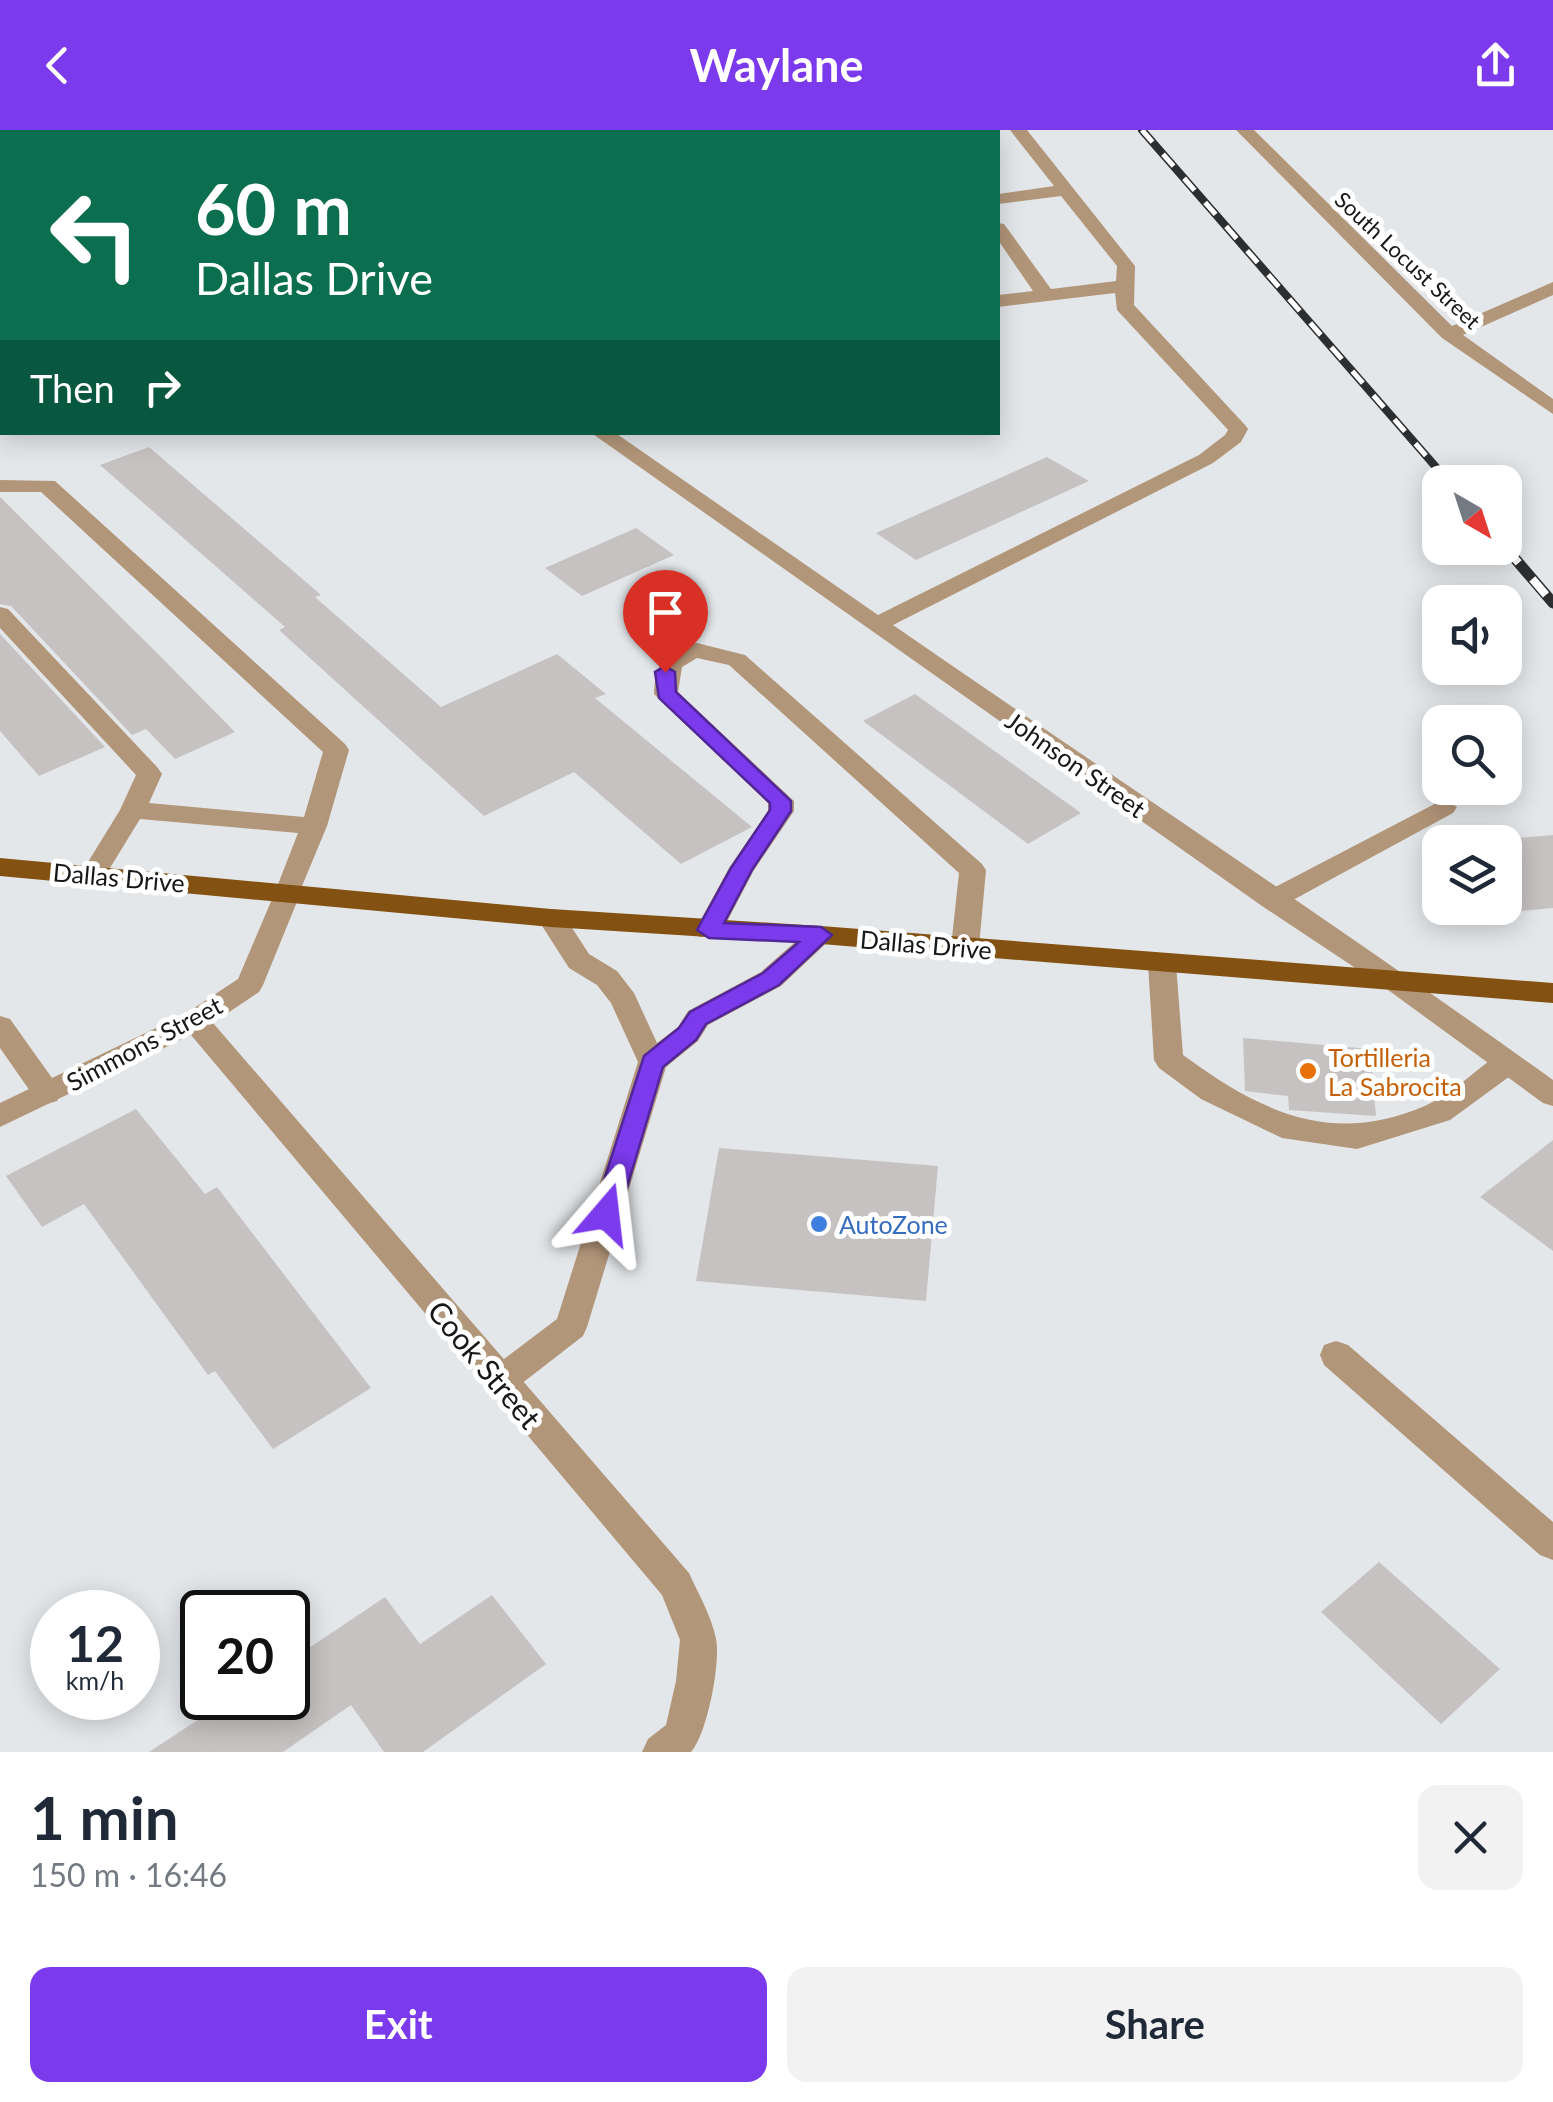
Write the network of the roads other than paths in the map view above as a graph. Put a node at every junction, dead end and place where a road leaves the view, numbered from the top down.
1 (1018, 130) edge
2 (1244, 130) edge
3 (1066, 190) junction
4 (1000, 199) edge
5 (1000, 231) edge
6 (1124, 286) junction
7 (1553, 288) edge
8 (1046, 296) junction
9 (1000, 301) edge
10 (1449, 334) junction
11 (1553, 408) edge
12 (604, 435) edge
13 (0, 486) edge
14 (0, 614) edge
15 (876, 625) junction
16 (1444, 807) dead end
17 (133, 810) junction
18 (314, 826) junction
19 (0, 866) edge
20 (93, 874) junction
21 (288, 892) junction
22 (1272, 900) junction
23 (551, 918) junction
24 (709, 930) junction
25 (821, 935) junction
26 (965, 947) junction
27 (1162, 964) junction
28 (1394, 980) junction
29 (1553, 993) edge
30 (195, 1021) junction
31 (3, 1034) edge
32 (653, 1062) junction
33 (1506, 1063) junction
34 (47, 1093) junction
35 (1553, 1094) edge
36 (0, 1116) edge
37 (1336, 1355) dead end
38 (500, 1381) junction
39 (1553, 1544) edge
40 (671, 1744) edge

1 - 3 street
2 - 10 street, South Locust Street
3 - 4 street
3 - 6 street
5 - 8 street
6 - 8 street
6 - 15 street
7 - 10 street
8 - 9 street
10 - 11 street, South Locust Street
12 - 15 street, Johnson Street
13 - 18 street, Simmons Street
14 - 17 street
15 - 22 street, Johnson Street
16 - 22 street
17 - 18 street
17 - 20 street
18 - 21 street, Simmons Street
19 - 20 main road, Dallas Drive
20 - 21 main road, Dallas Drive
21 - 23 main road, Dallas Drive
21 - 30 street, Simmons Street
22 - 28 street, Johnson Street
23 - 24 main road, Dallas Drive
23 - 32 street
24 - 25 main road, Dallas Drive
24 - 26 street
25 - 26 main road, Dallas Drive
25 - 32 street
26 - 27 main road, Dallas Drive
27 - 28 main road, Dallas Drive
27 - 33 street
28 - 29 main road, Dallas Drive
28 - 33 street, Johnson Street
30 - 34 street, Simmons Street
30 - 38 street, Cook Street
31 - 34 street
32 - 38 street
33 - 35 street, Johnson Street
34 - 36 street, Simmons Street
37 - 39 street
38 - 40 street, Cook Street

